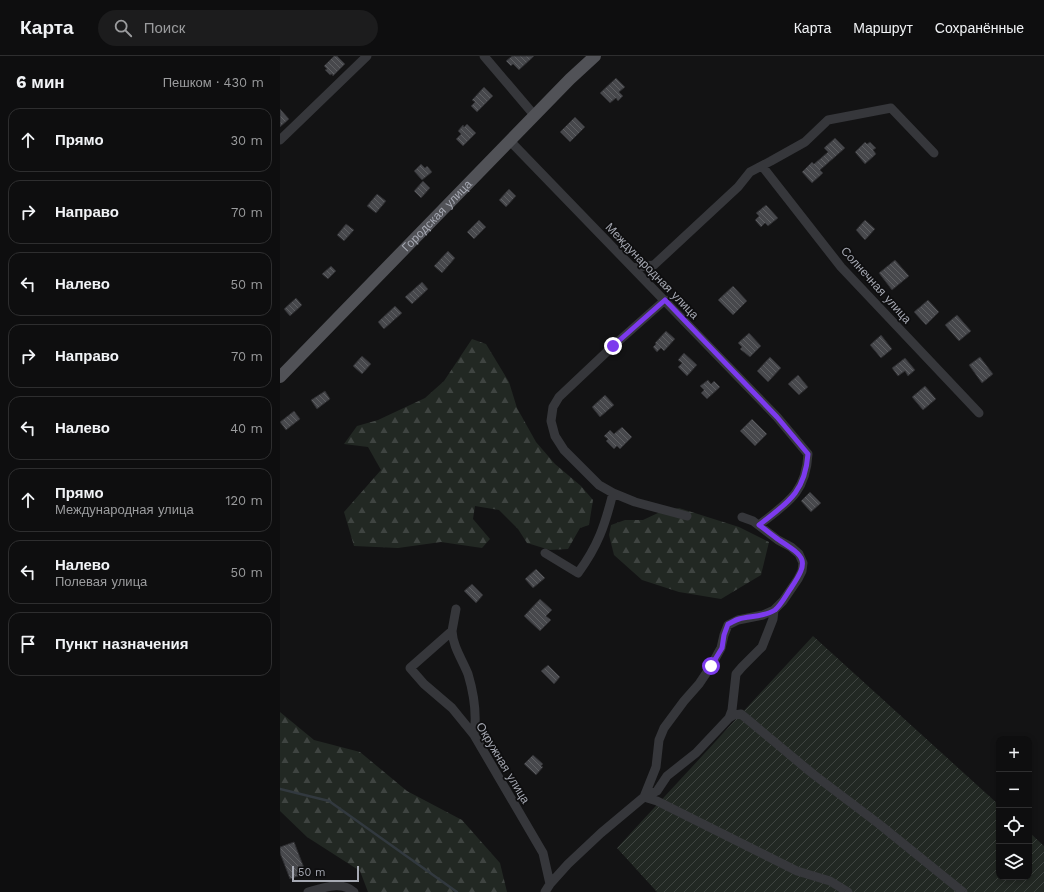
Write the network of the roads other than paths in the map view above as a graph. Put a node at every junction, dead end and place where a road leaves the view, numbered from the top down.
1 (367, 56) edge
2 (484, 56) edge
3 (595, 56) edge
4 (535, 116) junction
5 (280, 140) edge
6 (510, 141) junction
7 (934, 153) dead end
8 (762, 166) junction
9 (633, 268) junction
10 (665, 300) junction
11 (280, 377) edge
12 (979, 413) dead end
13 (613, 493) junction
14 (687, 516) dead end
15 (742, 517) dead end
16 (759, 525) junction
17 (545, 553) dead end
18 (456, 609) dead end
19 (774, 610) junction
20 (452, 631) junction
21 (729, 718) junction
22 (474, 735) junction
23 (644, 797) junction
24 (550, 884) junction
25 (308, 892) edge
26 (354, 892) edge
27 (545, 892) edge
28 (848, 892) edge
29 (963, 892) edge

1 - 5 street
2 - 4 street
3 - 4 main road, Городская улица
4 - 6 main road, Городская улица
6 - 9 street, Международная улица
6 - 11 main road, Городская улица
7 - 8 street
8 - 9 street
8 - 12 street, Солнечная улица
9 - 10 street, Международная улица
10 - 13 street
10 - 16 street, Международная улица
13 - 14 street
13 - 17 street
15 - 16 street
16 - 19 street
18 - 20 street
19 - 21 street
19 - 23 street
20 - 22 street
20 - 22 street, Окружная улица
21 - 23 street
21 - 29 street
22 - 24 street, Окружная улица
23 - 24 street
23 - 28 street
24 - 27 street
25 - 26 street

